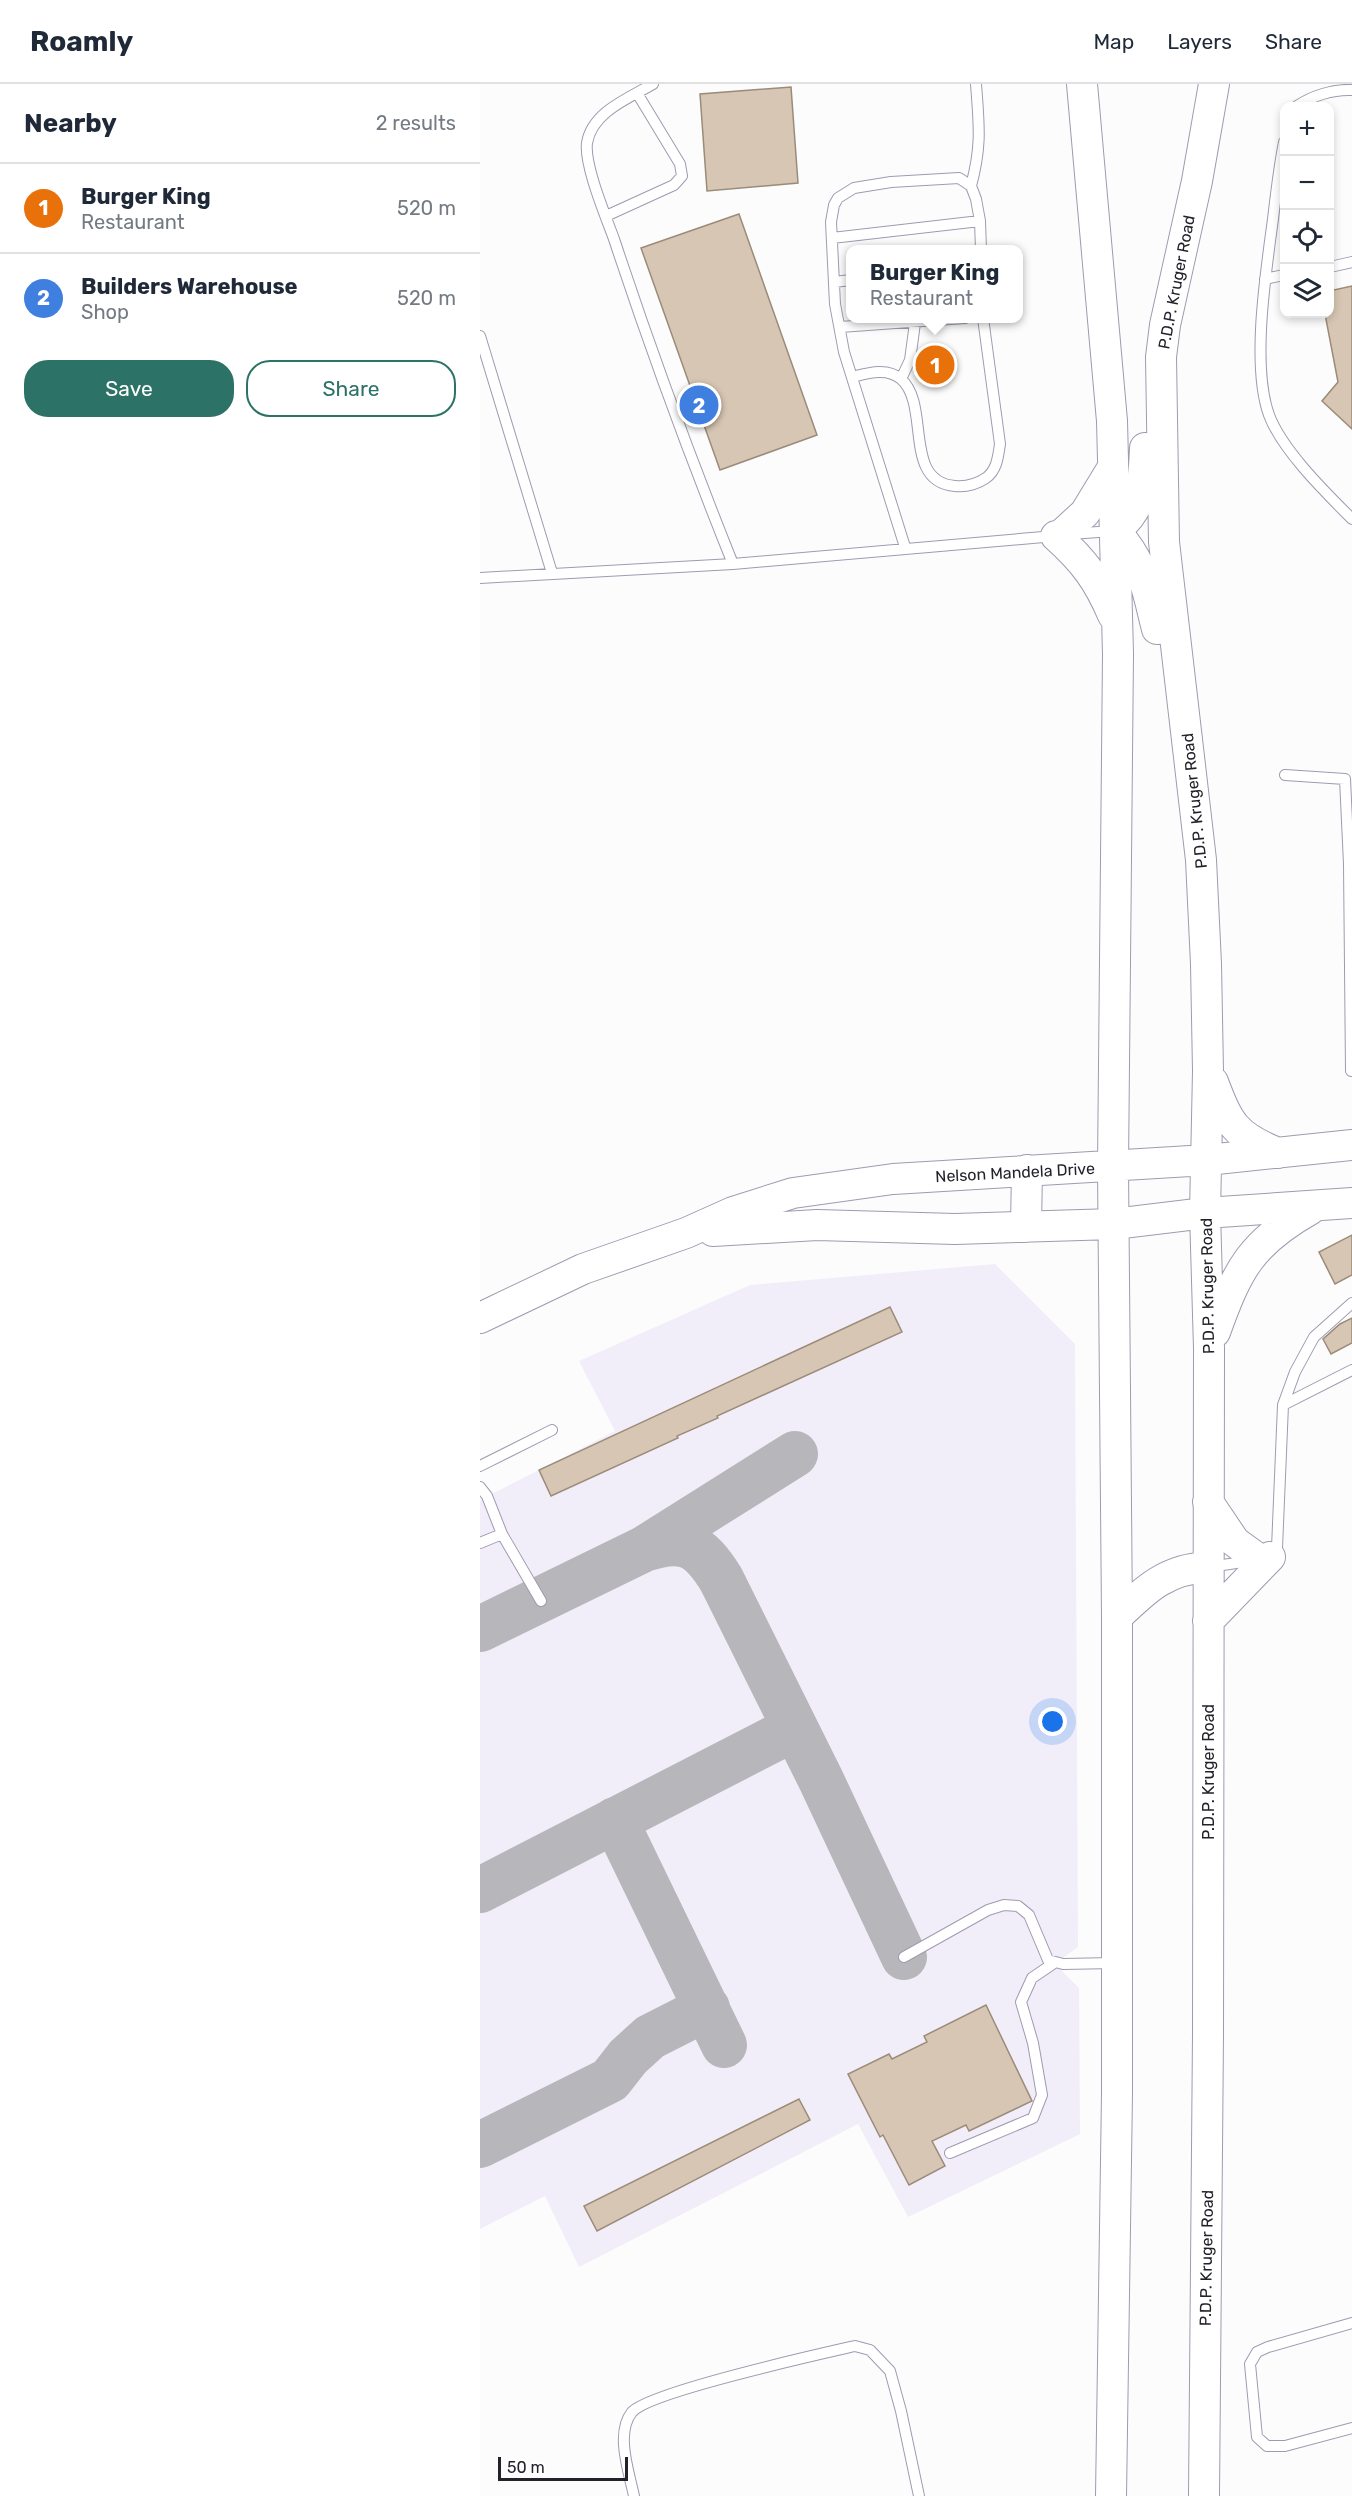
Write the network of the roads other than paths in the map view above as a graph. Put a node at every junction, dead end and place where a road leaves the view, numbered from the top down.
1 (653, 84) edge
2 (976, 84) edge
3 (1082, 84) edge
4 (1214, 84) edge
5 (1352, 90) edge
6 (637, 93) junction
7 (1304, 102) edge
8 (1282, 156) edge
9 (971, 186) junction
10 (606, 216) junction
11 (980, 221) junction
12 (832, 238) junction
13 (981, 245) edge
14 (1352, 262) edge
15 (1334, 266) edge
16 (1280, 276) edge
17 (1265, 279) junction
18 (846, 281) edge
19 (834, 282) junction
20 (915, 323) joint
21 (984, 323) edge
22 (840, 327) junction
23 (480, 336) edge
24 (1161, 357) junction
25 (852, 377) junction
26 (901, 379) junction
27 (1113, 466) junction
28 (1352, 519) edge
29 (1115, 531) junction
30 (1058, 535) junction
31 (905, 547) junction
32 (733, 564) junction
33 (552, 573) junction
34 (480, 578) edge
35 (1118, 626) junction
36 (1179, 677) junction
37 (1285, 775) dead end
38 (1348, 778) edge
39 (1351, 864) edge
40 (1208, 1071) junction
41 (1350, 1071) dead end
42 (1352, 1145) edge
43 (1278, 1153) junction
44 (1208, 1160) junction
45 (1113, 1167) junction
46 (1027, 1170) junction
47 (1352, 1203) edge
48 (1314, 1207) junction
49 (1205, 1213) junction
50 (1114, 1224) junction
51 (1075, 1225) junction
52 (1026, 1227) junction
53 (686, 1233) junction
54 (1115, 1288) junction
55 (1352, 1303) edge
56 (480, 1318) edge
57 (1209, 1348) junction
58 (1352, 1370) edge
59 (1283, 1405) junction
60 (552, 1430) dead end
61 (480, 1466) edge
62 (480, 1487) edge
63 (1208, 1502) junction
64 (502, 1534) junction
65 (480, 1544) edge
66 (1265, 1558) junction
67 (1208, 1567) junction
68 (541, 1601) dead end
69 (1117, 1617) junction
70 (1208, 1621) junction
71 (904, 1957) dead end
72 (1054, 1963) junction
73 (1118, 1963) junction
74 (950, 2153) dead end
75 (1352, 2323) edge
76 (1352, 2428) edge
77 (634, 2496) edge
78 (919, 2496) edge
79 (1111, 2496) edge
80 (1204, 2496) edge

1 - 6 lane
2 - 9 lane
3 - 27 street
4 - 24 street, P.D.P. Kruger Road
5 - 7 lane
6 - 10 lane
6 - 10 lane
8 - 17 lane
9 - 11 lane
9 - 12 lane
10 - 32 lane
11 - 12 lane
11 - 13 lane
12 - 19 lane
14 - 15 lane
16 - 17 lane
17 - 28 lane
18 - 19 lane
19 - 22 lane
20 - 22 lane
20 - 26 lane
21 - 26 lane
22 - 25 lane
23 - 33 lane
24 - 29 street
24 - 36 street, P.D.P. Kruger Road
25 - 26 lane
25 - 31 lane
27 - 29 street
27 - 30 street
29 - 30 lane
29 - 35 street
29 - 36 street
30 - 31 lane
30 - 35 street
31 - 32 lane
32 - 33 lane
33 - 34 lane
35 - 45 street
36 - 40 street, P.D.P. Kruger Road
37 - 38 lane
38 - 39 lane
39 - 41 lane
40 - 43 street
40 - 44 street, P.D.P. Kruger Road
42 - 43 street, Nelson Mandela Drive
43 - 44 street, Nelson Mandela Drive
44 - 45 street, Nelson Mandela Drive
44 - 49 street, P.D.P. Kruger Road
45 - 46 street, Nelson Mandela Drive
45 - 50 street
46 - 52 street
46 - 53 street, Nelson Mandela Drive
47 - 48 street, Nelson Mandela Drive
48 - 49 street, Nelson Mandela Drive
48 - 57 street
49 - 50 street, Nelson Mandela Drive
49 - 57 street, P.D.P. Kruger Road
50 - 51 street, Nelson Mandela Drive
50 - 54 street
51 - 52 street, Nelson Mandela Drive
51 - 54 street
52 - 53 street, Nelson Mandela Drive
53 - 56 street, Nelson Mandela Drive
54 - 69 street
55 - 59 lane
57 - 63 street, P.D.P. Kruger Road
58 - 59 lane
59 - 66 lane
60 - 61 lane
62 - 64 lane
63 - 66 street
63 - 67 street, P.D.P. Kruger Road
64 - 65 lane
64 - 68 lane
66 - 67 lane
66 - 70 street
67 - 69 street
67 - 70 street, P.D.P. Kruger Road
69 - 73 street
70 - 80 street, P.D.P. Kruger Road
71 - 72 lane
72 - 73 lane
72 - 74 lane
73 - 79 street
75 - 76 lane
77 - 78 lane

